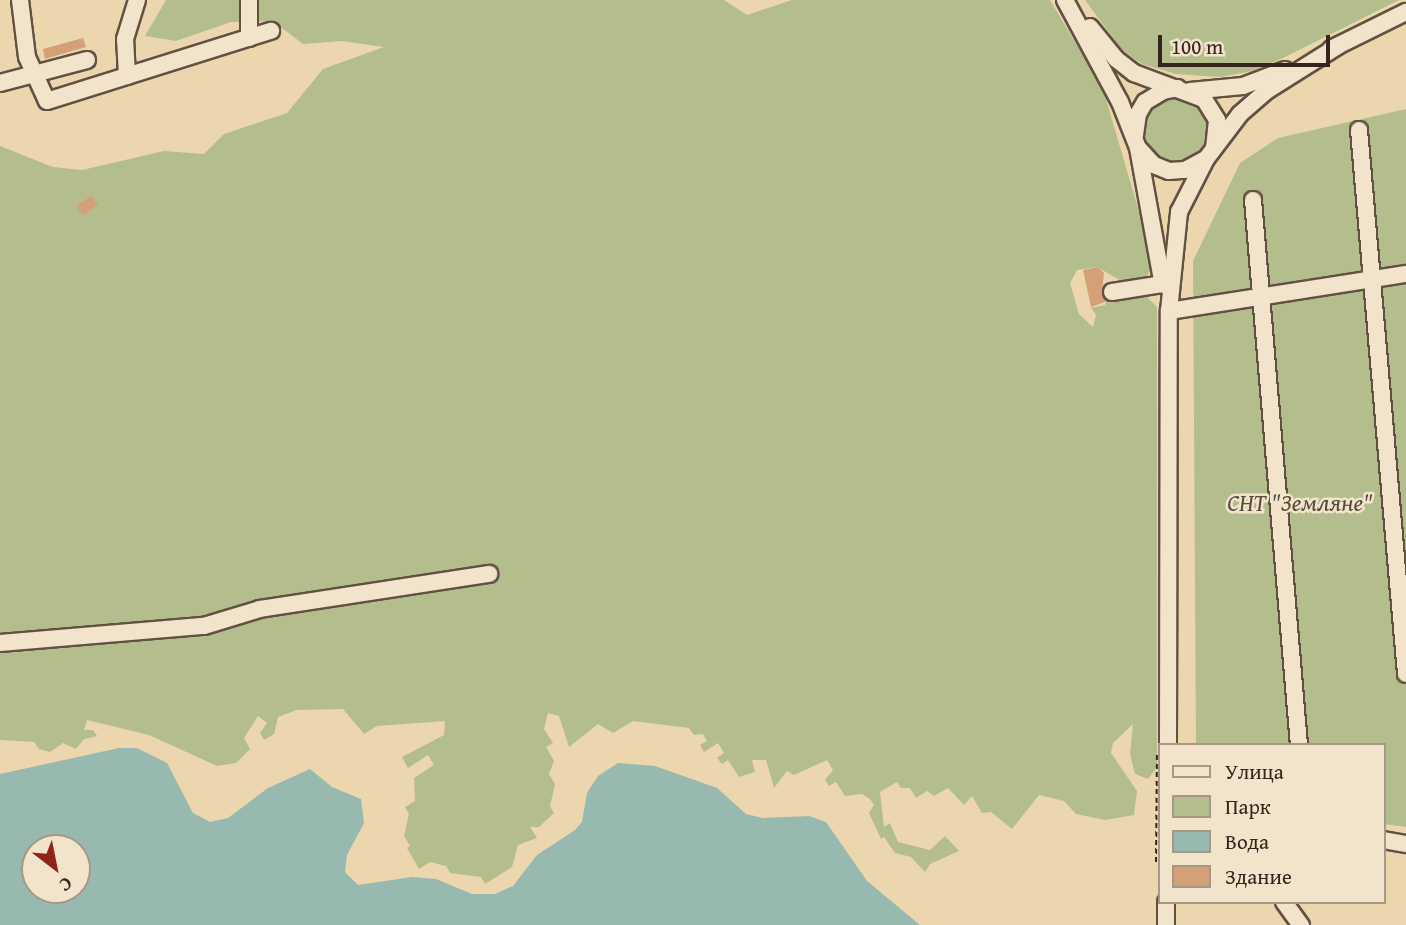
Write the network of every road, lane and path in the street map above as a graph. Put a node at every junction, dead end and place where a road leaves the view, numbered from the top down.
1 (20, 0) edge
2 (137, 0) edge
3 (248, 0) edge
4 (1068, 0) edge
5 (1406, 12) edge
6 (271, 31) dead end
7 (249, 38) junction
8 (1338, 46) junction
9 (87, 61) dead end
10 (127, 76) junction
11 (34, 78) junction
12 (0, 83) edge
13 (1186, 90) junction
14 (1359, 130) dead end
15 (1137, 144) junction
16 (1209, 155) junction
17 (1253, 200) dead end
18 (1406, 274) edge
19 (1373, 280) junction
20 (1163, 284) junction
21 (1112, 292) dead end
22 (1261, 297) junction
23 (1169, 311) junction
24 (489, 574) dead end
25 (0, 643) edge
26 (1406, 674) edge
27 (1168, 743) edge
28 (1299, 743) edge
29 (1385, 841) edge
30 (1406, 844) edge
31 (1166, 904) edge
32 (1285, 904) edge
33 (1166, 925) edge
34 (1301, 925) edge

1 - 11 street
2 - 10 street
3 - 7 street
4 - 13 street
4 - 15 street
5 - 8 street
6 - 7 street
7 - 10 street
8 - 13 street
8 - 16 street
9 - 11 street
10 - 11 street
11 - 12 street
13 - 15 street
13 - 16 street
14 - 19 street
15 - 16 street
15 - 20 street
16 - 23 street
17 - 22 street
18 - 19 street
19 - 22 street
19 - 26 street
20 - 21 street
20 - 23 street
22 - 23 street
22 - 28 street
23 - 27 street
24 - 25 street
29 - 30 street
31 - 33 street
32 - 34 street

